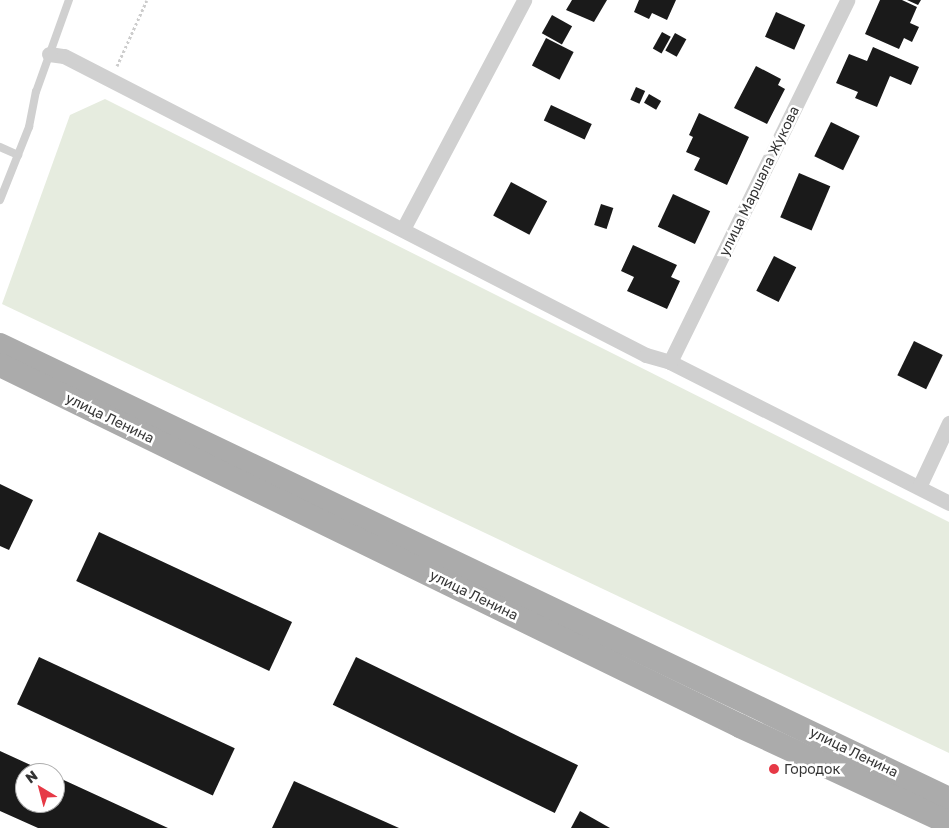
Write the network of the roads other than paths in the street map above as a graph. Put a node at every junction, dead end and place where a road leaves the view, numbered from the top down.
1 (69, 0) edge
2 (524, 0) edge
3 (847, 0) edge
4 (49, 54) junction
5 (0, 147) edge
6 (18, 155) junction
7 (0, 200) edge
8 (403, 229) junction
9 (0, 345) edge
10 (670, 362) junction
11 (0, 365) edge
12 (949, 423) edge
13 (918, 487) junction
14 (949, 503) edge
15 (949, 799) edge
16 (949, 823) edge

1 - 4 lane
2 - 8 street
3 - 10 street, улица Маршала Жукова
4 - 6 lane
4 - 8 street
5 - 6 lane
6 - 7 lane
8 - 10 street
9 - 15 main road, улица Ленина
10 - 13 street
11 - 16 main road, улица Ленина
12 - 13 street
13 - 14 street

